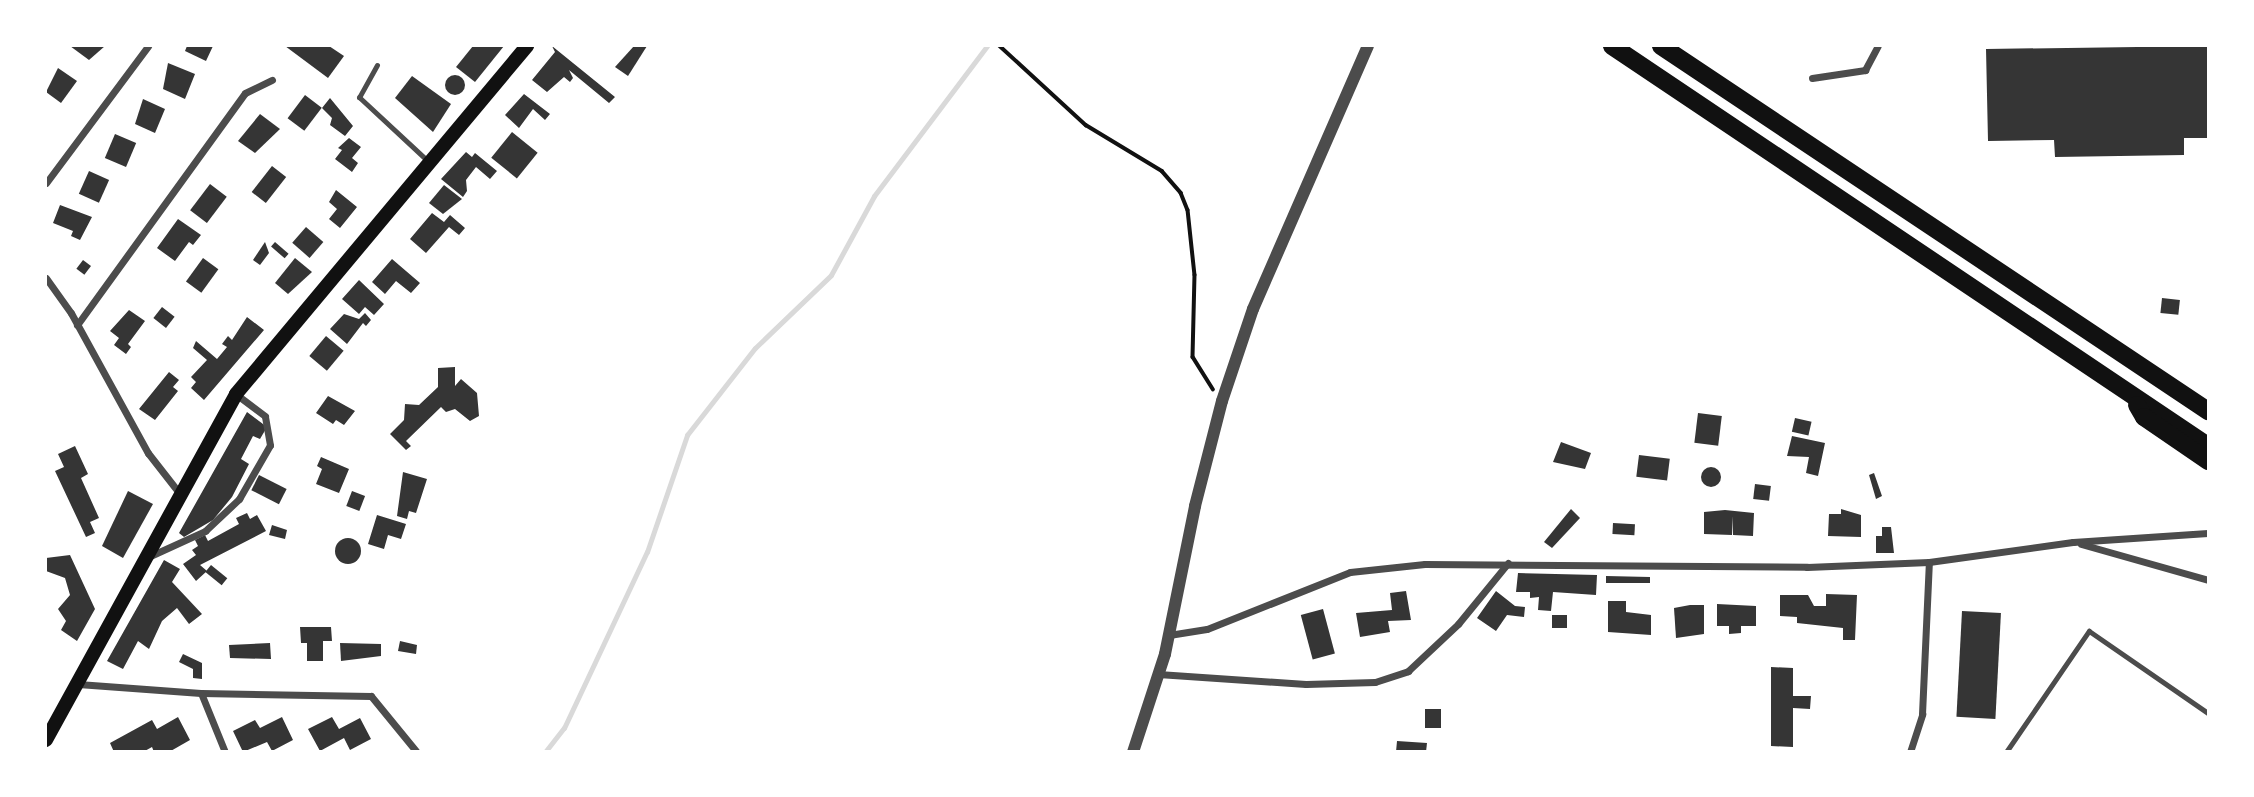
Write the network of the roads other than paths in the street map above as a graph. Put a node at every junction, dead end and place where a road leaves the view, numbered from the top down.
1 (148, 46) edge
2 (527, 46) edge
3 (1368, 46) edge
4 (1612, 46) edge
5 (1661, 46) edge
6 (1878, 46) edge
7 (377, 65) dead end
8 (1812, 78) dead end
9 (272, 80) dead end
10 (429, 162) junction
11 (46, 183) edge
12 (46, 278) edge
13 (77, 325) junction
14 (2127, 391) junction
15 (236, 394) junction
16 (2208, 411) edge
17 (2208, 446) edge
18 (2208, 461) edge
19 (180, 494) junction
20 (2208, 533) edge
21 (2073, 542) junction
22 (144, 559) junction
23 (1929, 562) junction
24 (1508, 563) junction
25 (2208, 580) edge
26 (1169, 635) junction
27 (1158, 674) junction
28 (78, 684) junction
29 (201, 693) junction
30 (2208, 713) edge
31 (46, 740) edge
32 (225, 751) edge
33 (416, 751) edge
34 (1133, 751) edge
35 (1910, 751) edge
36 (2006, 751) edge

1 - 11 street
2 - 10 main road
3 - 26 street
4 - 14 main road
5 - 16 main road
6 - 8 street
7 - 10 lane
9 - 13 street
10 - 15 main road
12 - 13 street
13 - 19 street
14 - 17 main road
14 - 18 main road
15 - 19 main road
15 - 22 street
19 - 22 main road
20 - 21 street
21 - 23 street
21 - 25 street
22 - 28 main road
23 - 24 street
23 - 35 street
24 - 26 street
24 - 27 street
26 - 27 street
27 - 34 street
28 - 29 street
28 - 31 main road
29 - 32 street
29 - 33 street
30 - 36 lane

